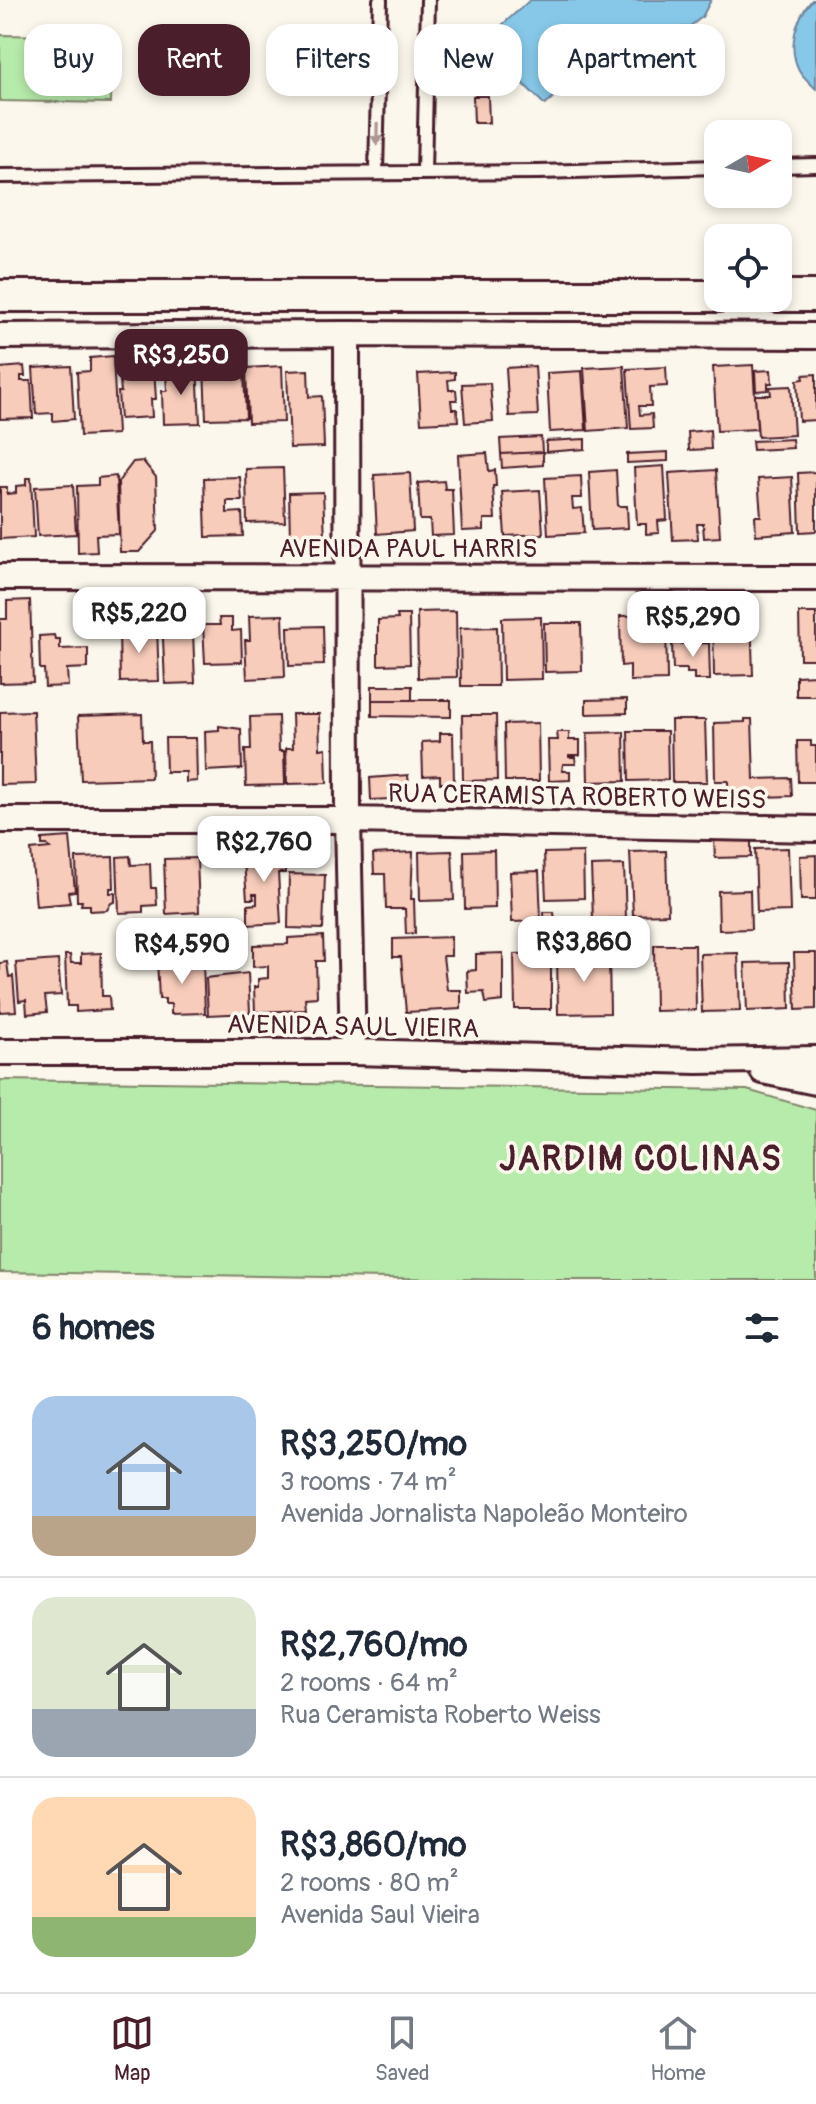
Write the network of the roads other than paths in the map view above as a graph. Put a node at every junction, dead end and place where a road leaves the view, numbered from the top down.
1 (380, 0) edge
2 (428, 0) edge
3 (816, 165) edge
4 (792, 166) edge
5 (704, 167) edge
6 (424, 172) junction
7 (376, 173) junction
8 (0, 176) edge
9 (0, 296) edge
10 (704, 296) edge
11 (792, 296) edge
12 (816, 296) edge
13 (347, 334) junction
14 (0, 336) edge
15 (816, 336) edge
16 (350, 576) junction
17 (0, 577) edge
18 (816, 578) edge
19 (0, 820) edge
20 (348, 820) junction
21 (816, 829) edge
22 (0, 1052) edge
23 (353, 1052) junction
24 (816, 1059) edge
25 (706, 1061) junction
26 (816, 1082) edge

1 -> 7 lane
2 - 6 lane
3 - 4 lane
5 - 6 lane
6 - 7 lane
7 - 8 lane
9 - 10 street
11 - 12 street
13 - 14 street
13 - 15 street
13 - 16 street
16 - 17 street, AVENIDA PAUL HARRIS
16 - 18 street, AVENIDA PAUL HARRIS
16 - 20 street
19 - 20 street, RUA CERAMISTA ROBERTO WEISS
20 - 21 street, RUA CERAMISTA ROBERTO WEISS
20 - 23 street
22 - 23 street, AVENIDA SAUL VIEIRA
23 - 25 street, AVENIDA SAUL VIEIRA
24 - 25 street, AVENIDA SAUL VIEIRA
25 - 26 street, AVENIDA SAUL VIEIRA

